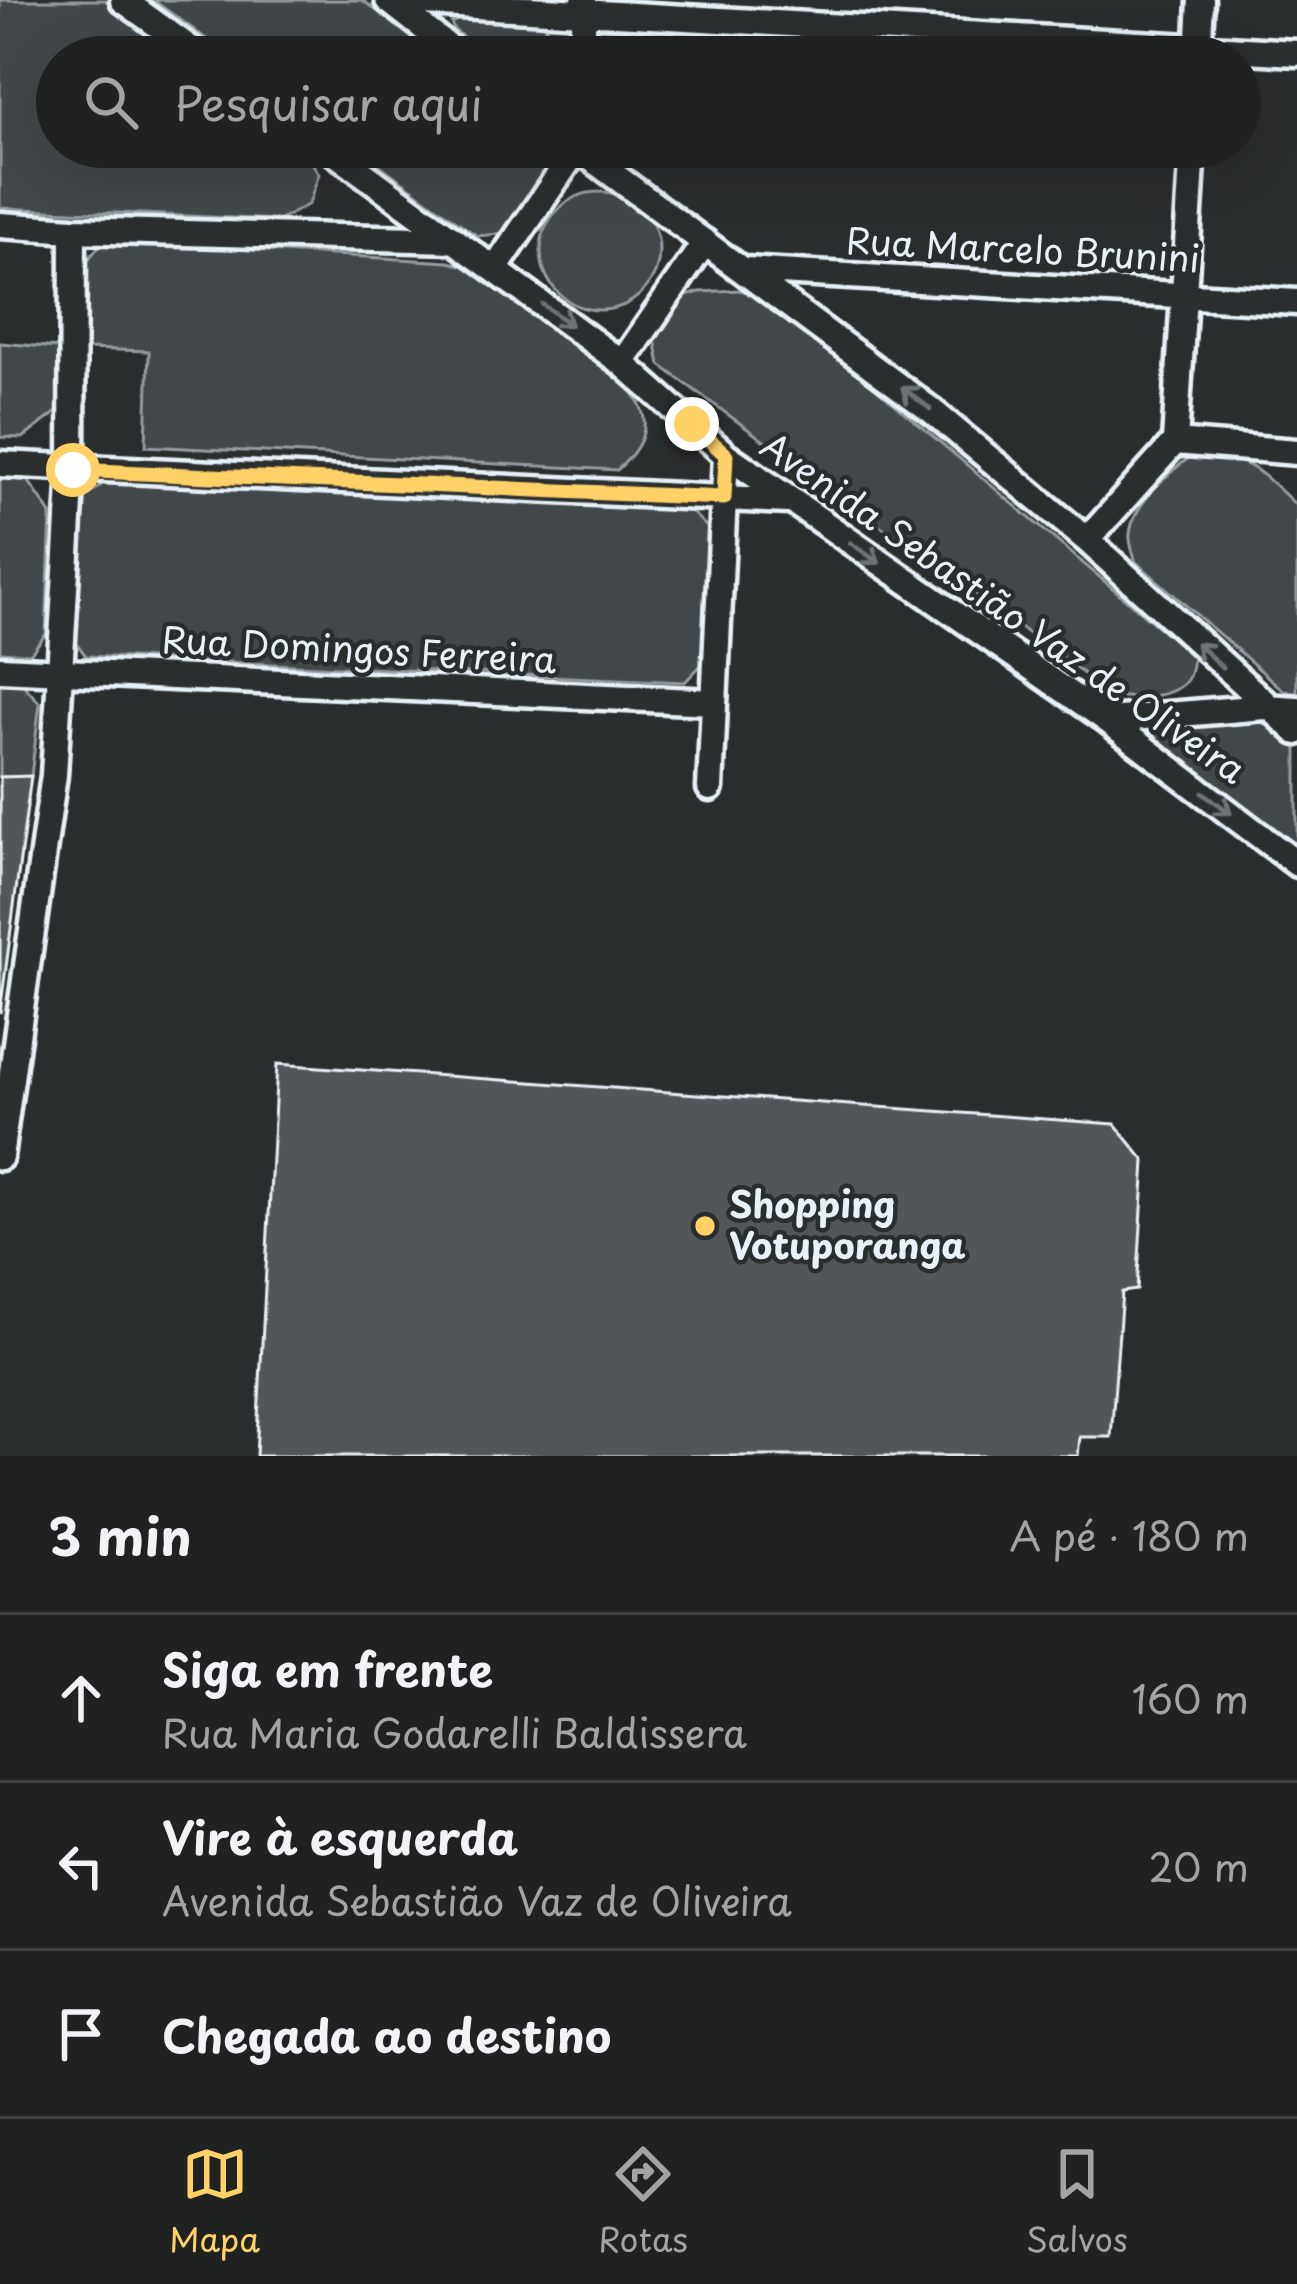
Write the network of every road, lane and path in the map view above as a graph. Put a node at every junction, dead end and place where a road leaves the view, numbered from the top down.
1 (123, 0) edge
2 (388, 0) edge
3 (1201, 0) edge
4 (584, 6) edge
5 (173, 36) edge
6 (433, 36) edge
7 (583, 36) edge
8 (976, 36) edge
9 (1199, 36) edge
10 (1261, 53) edge
11 (1297, 53) edge
12 (356, 168) edge
13 (564, 168) edge
14 (605, 168) edge
15 (1192, 168) edge
16 (0, 225) edge
17 (73, 230) junction
18 (455, 240) junction
19 (705, 242) junction
20 (495, 269) junction
21 (745, 270) junction
22 (1186, 296) junction
23 (1297, 302) edge
24 (622, 363) junction
25 (1175, 442) junction
26 (1286, 452) edge
27 (726, 455) junction
28 (0, 464) edge
29 (73, 470) junction
30 (1297, 473) edge
31 (724, 498) junction
32 (789, 501) junction
33 (1087, 540) junction
34 (0, 670) edge
35 (62, 672) junction
36 (714, 702) junction
37 (1265, 706) junction
38 (1297, 709) edge
39 (1107, 720) junction
40 (1297, 732) edge
41 (710, 788) dead end
42 (1297, 864) edge
43 (0, 1157) edge

1 - 5 street
2 - 4 street
2 - 6 street
3 - 9 street
4 - 7 street
4 - 8 street
10 - 11 street
12 - 18 street, Avenida Sebastião Vaz de Oliveira
13 - 20 street
14 - 19 street, Avenida Sebastião Vaz de Oliveira
15 - 22 street
16 - 17 street
17 - 18 street
17 - 29 street
18 - 20 street, Avenida Sebastião Vaz de Oliveira
19 - 21 street, Avenida Sebastião Vaz de Oliveira
19 - 24 street
20 -> 24 street, Avenida Sebastião Vaz de Oliveira
21 - 22 street, Rua Marcelo Brunini
33 -> 21 street, Avenida Sebastião Vaz de Oliveira
22 - 23 street, Rua Marcelo Brunini
22 - 25 street
24 - 27 street, Avenida Sebastião Vaz de Oliveira
25 - 26 street
25 - 33 street
26 - 30 street
27 - 31 street
27 - 32 street, Avenida Sebastião Vaz de Oliveira
28 - 29 street
29 - 31 street
29 - 35 street
31 - 32 street
31 - 36 street
32 -> 39 street, Avenida Sebastião Vaz de Oliveira
37 -> 33 street, Avenida Sebastião Vaz de Oliveira
34 - 35 street, Rua Domingos Ferreira
35 - 36 street, Rua Domingos Ferreira
35 - 43 street
36 - 41 street
37 - 38 street
37 - 39 street
37 - 40 street, Avenida Sebastião Vaz de Oliveira
39 -> 42 street, Avenida Sebastião Vaz de Oliveira

